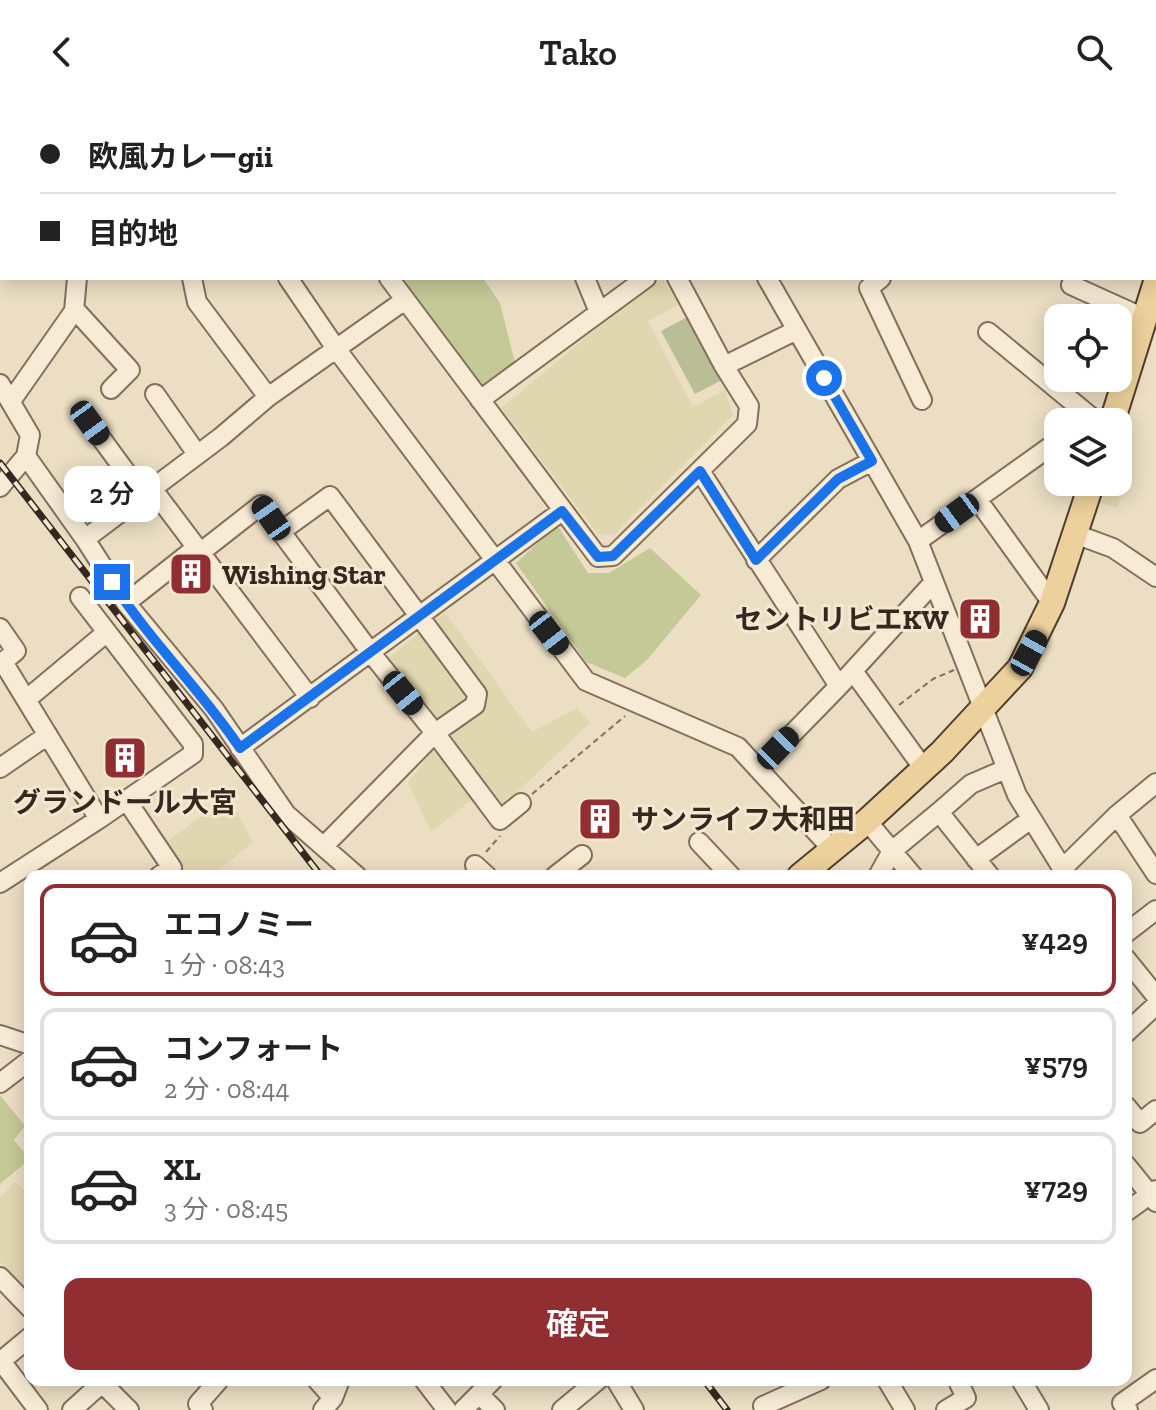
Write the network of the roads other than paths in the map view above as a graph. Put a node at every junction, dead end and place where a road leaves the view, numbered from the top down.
1 (77, 280) edge
2 (192, 280) edge
3 (289, 280) edge
4 (390, 280) edge
5 (586, 280) edge
6 (643, 280) edge
7 (678, 280) edge
8 (768, 280) edge
9 (871, 281) edge
10 (1156, 282) edge
11 (1071, 285) dead end
12 (405, 300) junction
13 (74, 311) junction
14 (599, 312) junction
15 (1149, 325) edge
16 (797, 330) junction
17 (988, 332) dead end
18 (337, 350) junction
19 (724, 366) junction
20 (0, 384) edge
21 (111, 389) dead end
22 (155, 394) dead end
23 (268, 397) junction
24 (480, 400) junction
25 (922, 400) dead end
26 (11, 401) junction
27 (1085, 408) edge
28 (1106, 408) edge
29 (90, 423) dead end
30 (1044, 451) edge
31 (197, 454) junction
32 (26, 456) junction
33 (872, 461) junction
34 (700, 471) junction
35 (0, 487) edge
36 (147, 491) junction
37 (1087, 496) edge
38 (977, 499) junction
39 (562, 511) junction
40 (280, 532) junction
41 (1075, 534) junction
42 (85, 539) junction
43 (918, 541) junction
44 (199, 549) junction
45 (493, 560) junction
46 (756, 560) junction
47 (1156, 577) edge
48 (934, 582) junction
49 (80, 597) dead end
50 (126, 603) junction
51 (1052, 603) junction
52 (419, 615) junction
53 (0, 628) edge
54 (107, 632) junction
55 (371, 653) junction
56 (853, 671) junction
57 (839, 686) junction
58 (310, 698) junction
59 (27, 699) junction
60 (985, 709) junction
61 (435, 733) junction
62 (48, 735) junction
63 (240, 748) junction
64 (0, 768) edge
65 (758, 769) junction
66 (924, 769) junction
67 (1006, 769) junction
68 (1156, 783) edge
69 (127, 801) junction
70 (521, 803) road end
71 (939, 812) junction
72 (1117, 815) junction
73 (99, 819) junction
74 (1031, 819) junction
75 (867, 821) junction
76 (699, 842) dead end
77 (324, 846) junction
78 (832, 849) junction
79 (892, 851) junction
80 (582, 855) dead end
81 (976, 859) junction
82 (167, 870) edge
83 (350, 870) edge
84 (563, 870) edge
85 (725, 870) edge
86 (807, 870) edge
87 (881, 870) edge
88 (908, 870) edge
89 (985, 870) edge
90 (1064, 870) edge
91 (1067, 870) edge
92 (1156, 874) edge
93 (0, 883) edge
94 (1156, 910) edge
95 (1132, 928) edge
96 (1132, 966) edge
97 (1156, 996) edge
98 (1156, 1005) edge
99 (1132, 1027) edge
100 (0, 1035) edge
101 (24, 1054) edge
102 (24, 1062) edge
103 (0, 1083) edge
104 (1156, 1110) edge
105 (1132, 1113) edge
106 (1132, 1171) edge
107 (1154, 1195) edge
108 (1132, 1208) edge
109 (0, 1277) edge
110 (24, 1302) edge
111 (24, 1342) edge
112 (1156, 1379) edge
113 (95, 1386) edge
114 (105, 1386) edge
115 (214, 1386) edge
116 (429, 1386) edge
117 (487, 1386) edge
118 (591, 1386) edge
119 (620, 1386) edge
120 (808, 1386) edge
121 (891, 1386) edge
122 (960, 1386) edge
123 (1025, 1386) edge
124 (479, 1394) junction
125 (763, 1406) dead end
126 (38, 1410) edge
127 (72, 1410) edge
128 (129, 1410) edge
129 (203, 1410) edge
130 (447, 1410) edge
131 (463, 1410) edge
132 (495, 1410) edge
133 (562, 1410) edge
134 (634, 1410) edge
135 (905, 1410) edge
136 (946, 1410) edge
137 (1039, 1410) edge
138 (1128, 1410) edge

1 - 13 street
2 - 23 street
3 - 18 street
4 - 12 street
5 - 14 street
6 - 14 street
7 - 19 street
8 - 16 street
9 - 25 street
10 - 15 main road
11 - 15 street
12 - 18 street
12 - 24 street
13 - 21 street
13 - 26 street
14 - 24 street
15 - 28 main road
16 - 19 street
16 - 33 street
17 - 27 street
18 - 23 street
18 - 45 street
19 - 34 street
20 - 26 street
22 - 31 street
23 - 31 street
24 - 39 street
26 - 32 street
29 - 36 street
30 - 38 street
31 - 36 street
32 - 35 street
32 - 42 street
33 - 43 street
33 - 46 street
34 - 39 street
34 - 46 street
36 - 42 street
36 - 44 street
37 - 41 main road
38 - 43 street
38 - 51 street
39 - 45 street
40 - 44 street
40 - 52 street
40 - 55 street
41 - 47 street
41 - 51 main road
42 - 50 street
43 - 48 street
44 - 50 street
44 - 58 street
45 - 52 street
45 - 65 street
46 - 57 street
48 - 56 street
48 - 60 street
49 - 54 street
50 - 63 street
51 - 60 main road
52 - 55 street
52 - 61 street
53 - 59 street
54 - 59 street
54 - 69 street
55 - 58 street
55 - 61 street
56 - 57 street
56 - 66 street
57 - 65 street
58 - 63 street
59 - 62 street
60 - 66 main road
60 - 67 street
61 - 70 street
61 - 77 street
62 - 64 street
62 - 73 street
63 - 77 street
65 - 78 street
66 - 75 main road
67 - 71 street
67 - 74 street
68 - 72 street
69 - 73 street
69 - 82 street
71 - 79 street
71 - 81 street
72 - 91 street
72 - 92 street
73 - 93 street
74 - 81 street
74 - 90 street
75 - 78 main road
75 - 79 street
76 - 85 street
77 - 83 street
78 - 86 main road
79 - 87 street
79 - 88 street
80 - 84 street
81 - 89 street
94 - 95 street
96 - 97 street
98 - 99 street
100 - 101 street
102 - 103 street
104 - 105 street
106 - 107 street
107 - 108 street
109 - 110 street
111 - 126 street
112 - 138 street
113 - 127 street
114 - 128 street
115 - 129 street
116 - 130 street
117 - 124 street
118 - 133 street
119 - 134 street
120 - 125 street
121 - 135 street
122 - 136 street
123 - 137 street
124 - 131 street
124 - 132 street

